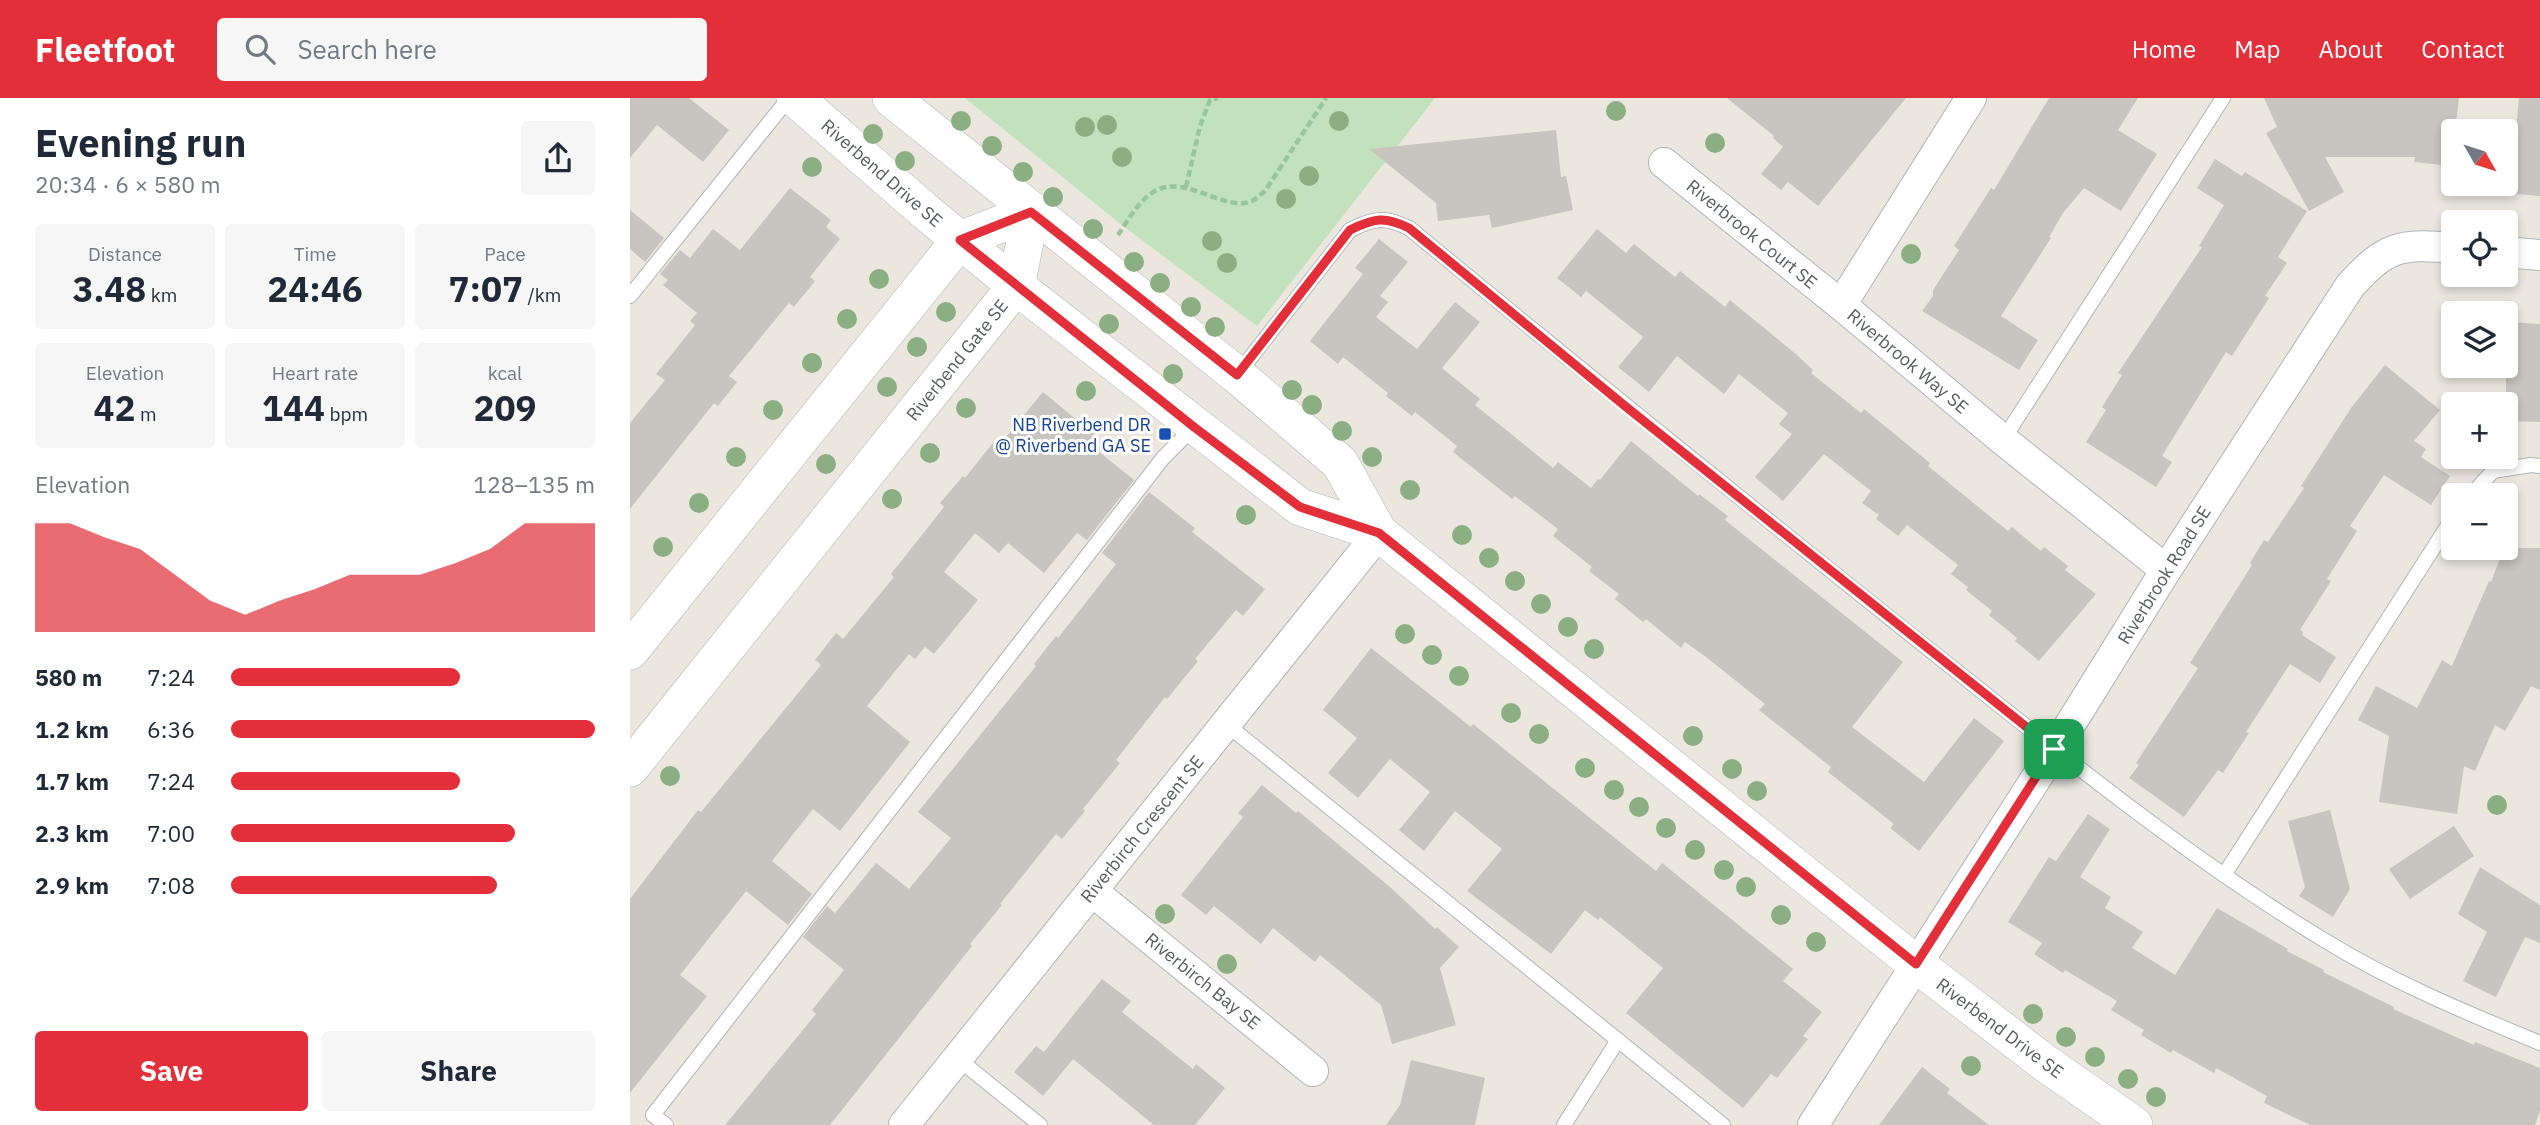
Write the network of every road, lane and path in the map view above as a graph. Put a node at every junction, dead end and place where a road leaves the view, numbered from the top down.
1 (789, 98) edge
2 (795, 98) edge
3 (891, 98) edge
4 (1218, 98) edge
5 (1326, 98) edge
6 (1971, 98) edge
7 (2223, 98) edge
8 (1209, 99) edge
9 (1664, 163) dead end
10 (1186, 187) junction
11 (1031, 212) junction
12 (1116, 237) dead end
13 (960, 240) junction
14 (2441, 247) edge
15 (2518, 253) edge
16 (2540, 255) edge
17 (1016, 285) junction
18 (630, 296) edge
19 (1841, 305) junction
20 (1237, 375) junction
21 (1194, 427) junction
22 (2003, 440) junction
23 (2540, 466) edge
24 (2482, 483) edge
25 (1379, 533) junction
26 (2441, 536) edge
27 (2166, 570) junction
28 (630, 651) edge
29 (1226, 724) junction
30 (2054, 749) junction
31 (630, 768) edge
32 (2224, 876) junction
33 (1092, 891) junction
34 (1916, 964) junction
35 (1618, 1040) junction
36 (2540, 1043) edge
37 (957, 1058) junction
38 (1313, 1071) dead end
39 (666, 1125) edge
40 (904, 1125) edge
41 (1040, 1125) edge
42 (1564, 1125) edge
43 (1723, 1125) edge
44 (1813, 1125) edge
45 (2134, 1125) edge

1 - 18 lane
2 - 13 street, Riverbend Drive SE
3 - 11 street, Riverbend Drive SE
4 - 8 path
5 - 10 path
6 - 19 street, Riverbrook Way SE
7 - 22 lane
8 - 10 path
9 - 19 street, Riverbrook Court SE
10 - 12 path
11 - 13 street
11 - 17 street, Riverbend Gate SE
11 - 20 street, Riverbend Drive SE
13 - 17 street, Riverbend Drive SE
13 - 28 street
14 - 27 street, Riverbrook Road SE
15 - 16 street
17 - 21 street, Riverbend Drive SE
17 - 31 street, Riverbend Gate SE
19 - 22 street, Riverbrook Way SE
20 - 25 street, Riverbend Drive SE
20 - 30 lane
21 - 25 street, Riverbend Drive SE
21 - 39 lane
22 - 27 street, Riverbrook Way SE
23 - 24 lane
25 - 29 street, Riverbirch Crescent SE
25 - 34 street, Riverbend Drive SE
26 - 32 lane
27 - 30 street, Riverbrook Road SE
29 - 33 street, Riverbirch Crescent SE
29 - 35 lane
30 - 32 lane
30 - 34 street, Riverbrook Road SE
32 - 36 lane
33 - 37 street, Riverbirch Crescent SE
33 - 38 street, Riverbirch Bay SE
34 - 44 street
34 - 45 street, Riverbend Drive SE
35 - 42 lane
35 - 43 lane
37 - 40 street, Riverbirch Crescent SE
37 - 41 lane

